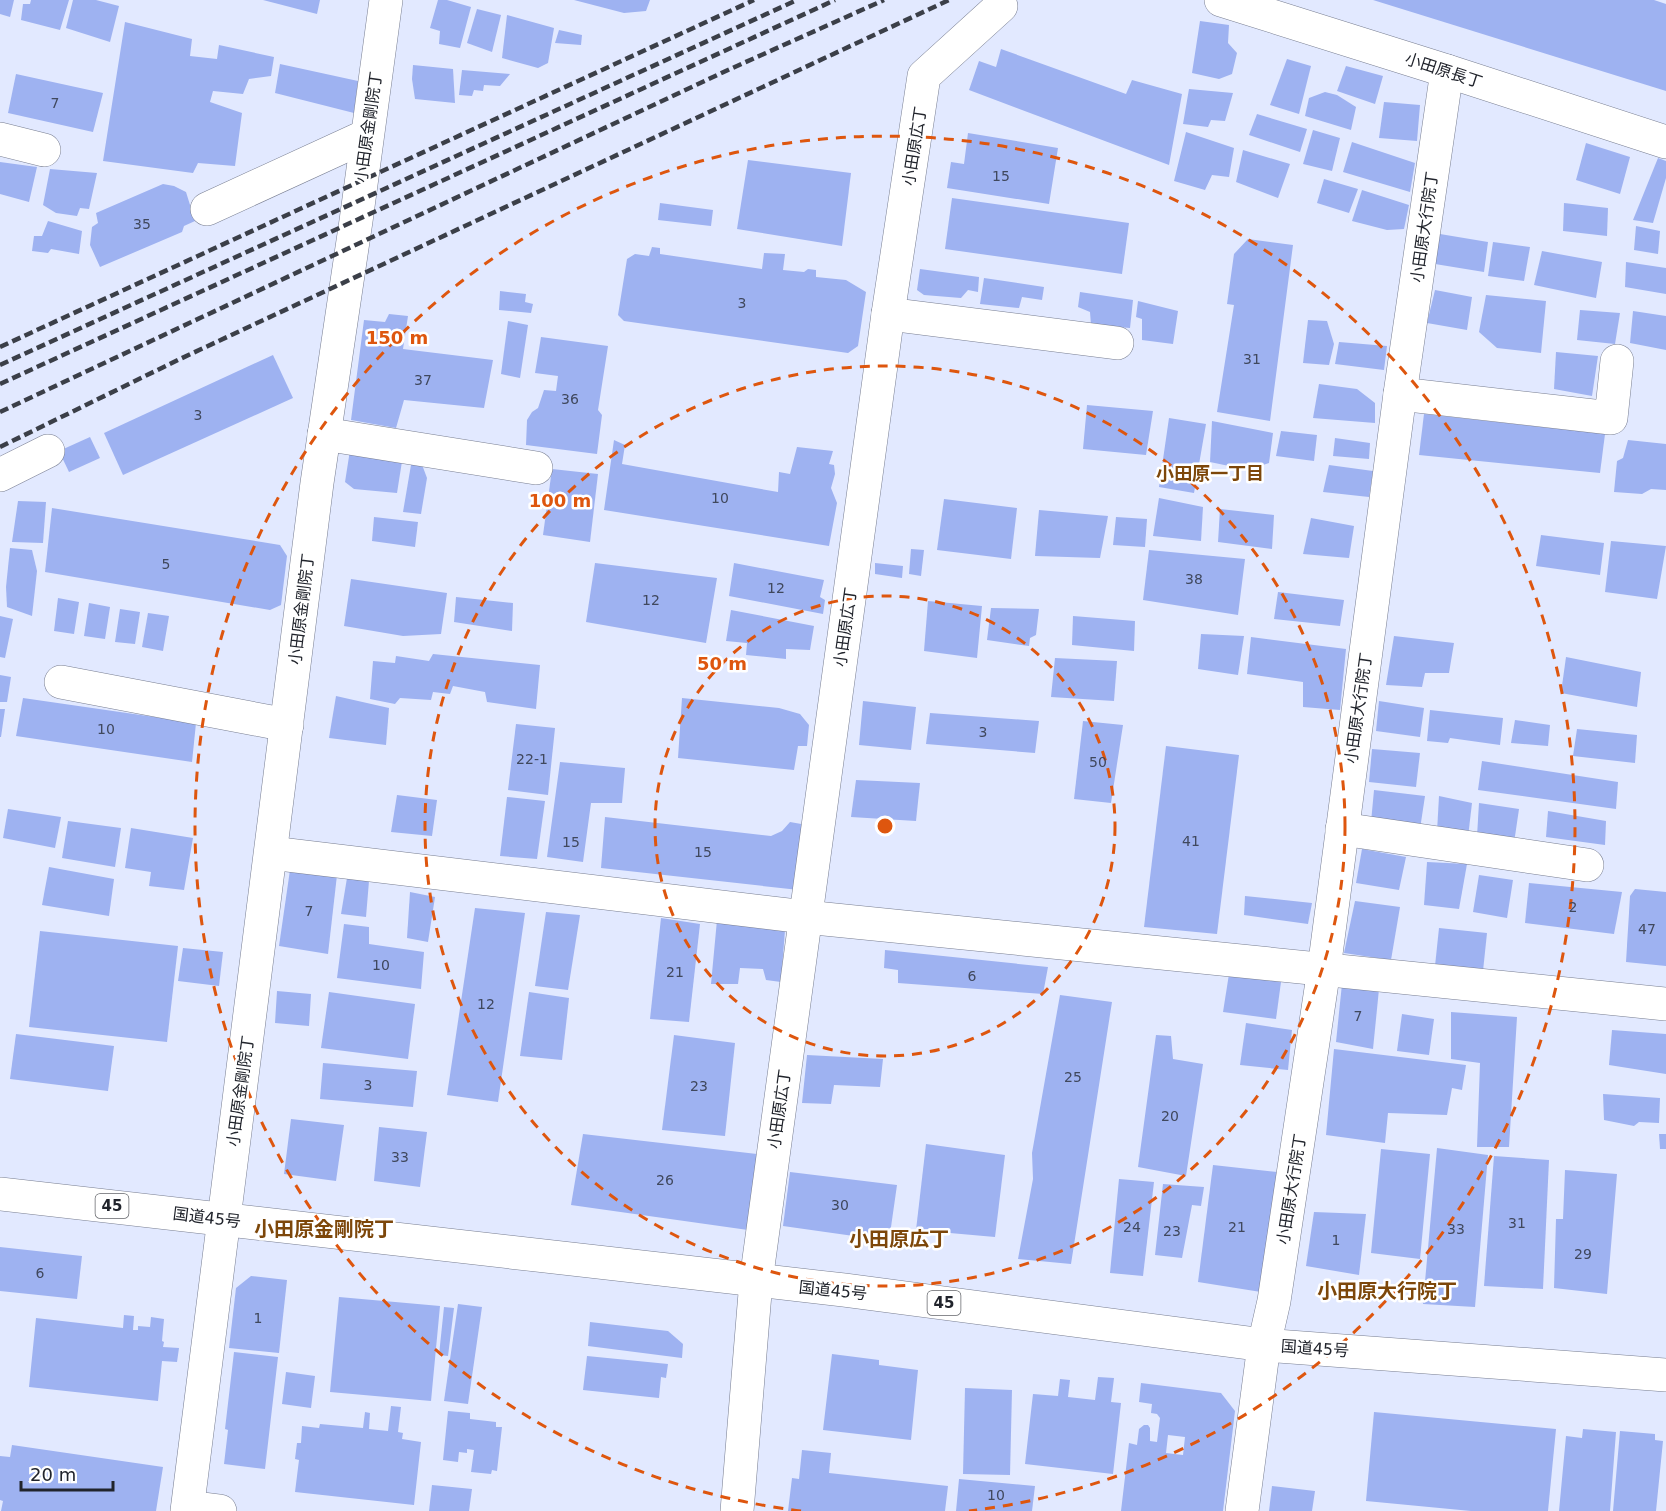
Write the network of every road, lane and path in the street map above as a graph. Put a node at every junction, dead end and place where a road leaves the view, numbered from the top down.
1 (386, 0) edge
2 (1221, 0) edge
3 (1007, 2) edge
4 (1447, 71) junction
5 (366, 136) junction
6 (0, 139) edge
7 (1666, 142) edge
8 (44, 150) dead end
9 (207, 210) dead end
10 (888, 314) junction
11 (1117, 343) dead end
12 (1617, 361) dead end
13 (1400, 394) junction
14 (324, 434) junction
15 (48, 451) dead end
16 (536, 468) dead end
17 (0, 475) edge
18 (61, 682) dead end
19 (287, 725) junction
20 (1342, 829) junction
21 (271, 853) junction
22 (1587, 865) dead end
23 (805, 917) junction
24 (1324, 969) junction
25 (1666, 1004) edge
26 (0, 1194) edge
27 (223, 1218) junction
28 (756, 1281) junction
29 (1264, 1345) junction
30 (1666, 1375) edge
31 (198, 1510) edge
32 (737, 1511) edge
33 (1242, 1511) edge

1 - 5 main road, 小田原金剛院丁
2 - 4 main road, 小田原長丁
3 - 10 main road, 小田原広丁
4 - 7 main road, 小田原長丁
4 - 13 main road, 小田原大行院丁
5 - 9 main road
5 - 14 main road, 小田原金剛院丁
6 - 8 main road
10 - 11 main road
10 - 23 main road, 小田原広丁
12 - 13 main road
13 - 20 main road, 小田原大行院丁
14 - 16 main road
14 - 19 main road, 小田原金剛院丁
15 - 17 main road
18 - 19 main road
19 - 21 main road, 小田原金剛院丁
20 - 22 main road
20 - 24 main road, 小田原大行院丁
21 - 23 main road
21 - 27 main road, 小田原金剛院丁
23 - 24 main road
23 - 28 main road, 小田原広丁
24 - 25 main road
24 - 29 main road, 小田原大行院丁
26 - 27 main road, 国道45号 / 45
27 - 28 main road, 国道45号 / 45
27 - 31 main road, 小田原金剛院丁
28 - 29 main road, 国道45号 / 45
28 - 32 main road, 小田原広丁
29 - 30 main road, 国道45号 / 45
29 - 33 main road, 小田原大行院丁

